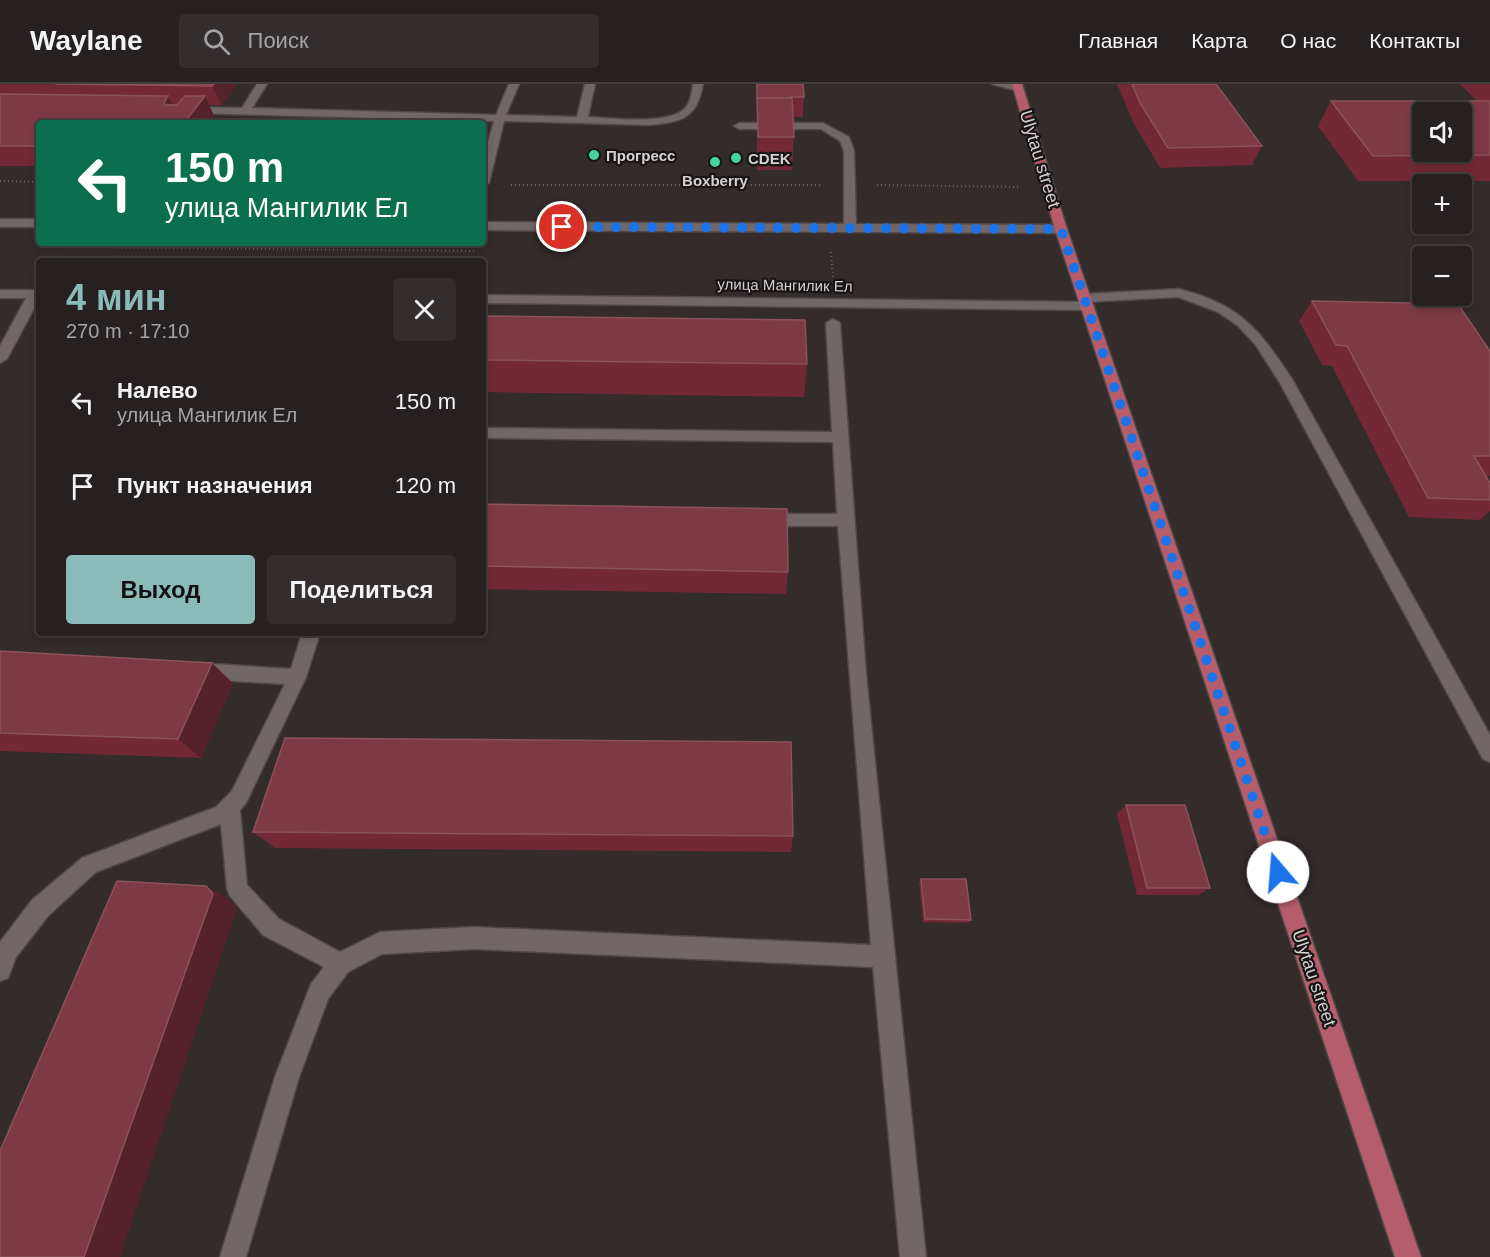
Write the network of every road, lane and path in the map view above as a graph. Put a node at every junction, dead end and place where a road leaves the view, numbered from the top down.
1 (262, 84) edge
2 (513, 84) edge
3 (590, 84) edge
4 (698, 84) edge
5 (997, 84) edge
6 (1018, 86) edge
7 (245, 111) junction
8 (185, 112) edge
9 (500, 117) junction
10 (582, 119) junction
11 (739, 126) dead end
12 (486, 171) edge
13 (0, 181) edge
14 (36, 182) edge
15 (850, 184) junction
16 (507, 185) dead end
17 (1048, 188) junction
18 (0, 223) edge
19 (36, 223) edge
20 (486, 226) edge
21 (850, 228) junction
22 (1061, 229) junction
23 (48, 247) dead end
24 (487, 251) dead end
25 (0, 294) edge
26 (36, 294) edge
27 (36, 296) edge
28 (486, 299) edge
29 (1086, 302) junction
30 (833, 323) dead end
31 (0, 359) edge
32 (486, 433) edge
33 (839, 437) junction
34 (752, 520) edge
35 (846, 520) junction
36 (310, 636) edge
37 (178, 670) edge
38 (297, 677) junction
39 (1490, 753) edge
40 (230, 809) junction
41 (882, 956) junction
42 (340, 964) junction
43 (0, 970) edge
44 (233, 1257) edge
45 (913, 1257) edge
46 (1407, 1257) edge

1 - 7 street
2 - 9 street
3 - 10 street
4 - 10 street
5 - 6 street
6 - 17 main road, Ulytau street
7 - 8 street
7 - 9 street
9 - 10 street
9 - 12 street
11 - 15 street
13 - 14 path
15 - 16 path
15 - 17 path
15 - 21 street
17 - 22 main road, Ulytau street
18 - 19 street
20 - 21 street
21 - 22 street
22 - 29 main road, Ulytau street
23 - 24 path
25 - 26 street
27 - 31 street
28 - 29 street, улица Мангилик Ел
29 - 39 street, улица Мангилик Ел
29 - 46 main road, Ulytau street
30 - 33 street
32 - 33 street
33 - 35 street
34 - 35 street
35 - 41 street
36 - 38 street
37 - 38 street
38 - 40 street
40 - 42 street
40 - 43 street
41 - 42 street
41 - 45 street
42 - 44 street

